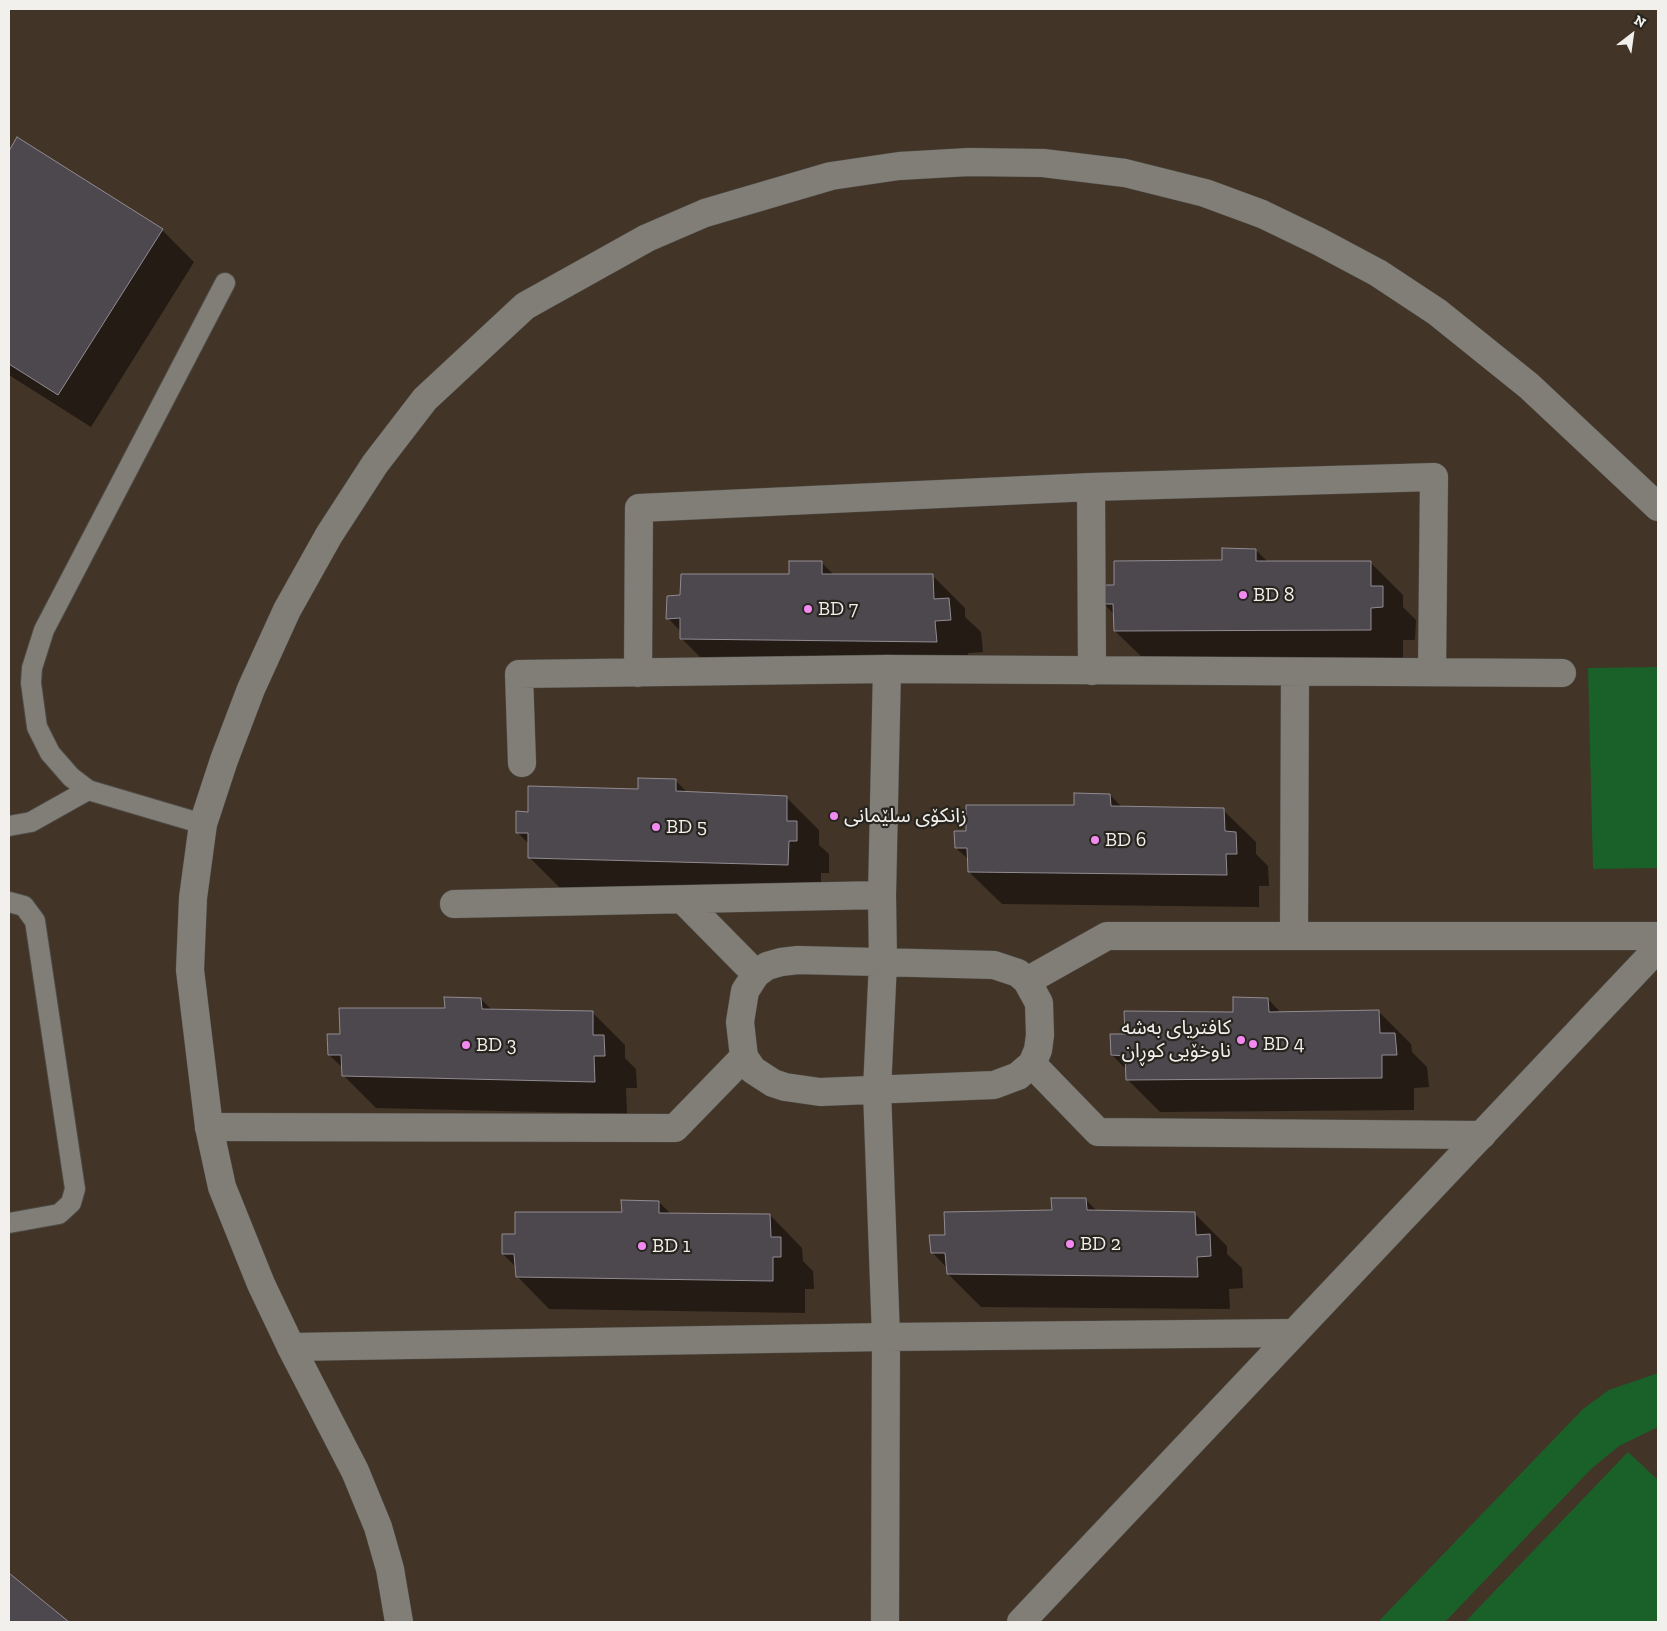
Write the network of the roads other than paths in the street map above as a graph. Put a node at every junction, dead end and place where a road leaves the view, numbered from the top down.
1 (226, 283) dead end
2 (1091, 487) junction
3 (1658, 508) edge
4 (887, 669) junction
5 (1092, 671) junction
6 (1295, 672) junction
7 (1432, 672) junction
8 (638, 673) junction
9 (1562, 673) dead end
10 (522, 763) dead end
11 (88, 790) junction
12 (203, 824) junction
13 (9, 826) edge
14 (882, 895) junction
15 (683, 900) junction
16 (9, 902) edge
17 (454, 904) dead end
18 (1294, 936) junction
19 (1658, 936) edge
20 (1658, 948) edge
21 (883, 962) junction
22 (756, 974) junction
23 (1027, 981) junction
24 (744, 1057) junction
25 (1032, 1064) junction
26 (877, 1090) junction
27 (209, 1127) junction
28 (1482, 1135) junction
29 (9, 1223) edge
30 (1294, 1333) junction
31 (886, 1337) junction
32 (291, 1347) junction
33 (399, 1622) edge
34 (885, 1622) edge
35 (1021, 1622) edge

1 - 11 lane
2 - 5 street
2 - 7 street
2 - 8 street
3 - 12 street
4 - 5 street
4 - 8 street
4 - 14 street
5 - 6 street
6 - 7 street
6 - 18 street
7 - 9 street
8 - 10 street
11 - 12 lane
11 - 13 lane
12 - 27 street
14 - 15 street
14 - 21 street
15 - 17 street
15 - 22 street
16 - 29 lane
18 - 19 street
18 - 23 street
20 - 28 street
21 - 22 street
21 - 23 street
21 - 26 street
22 - 24 street
23 - 25 street
24 - 26 street
24 - 27 street
25 - 26 street
25 - 28 street
26 - 31 street
27 - 32 street
28 - 30 street
30 - 31 street
30 - 35 street
31 - 32 street
31 - 34 street
32 - 33 street

